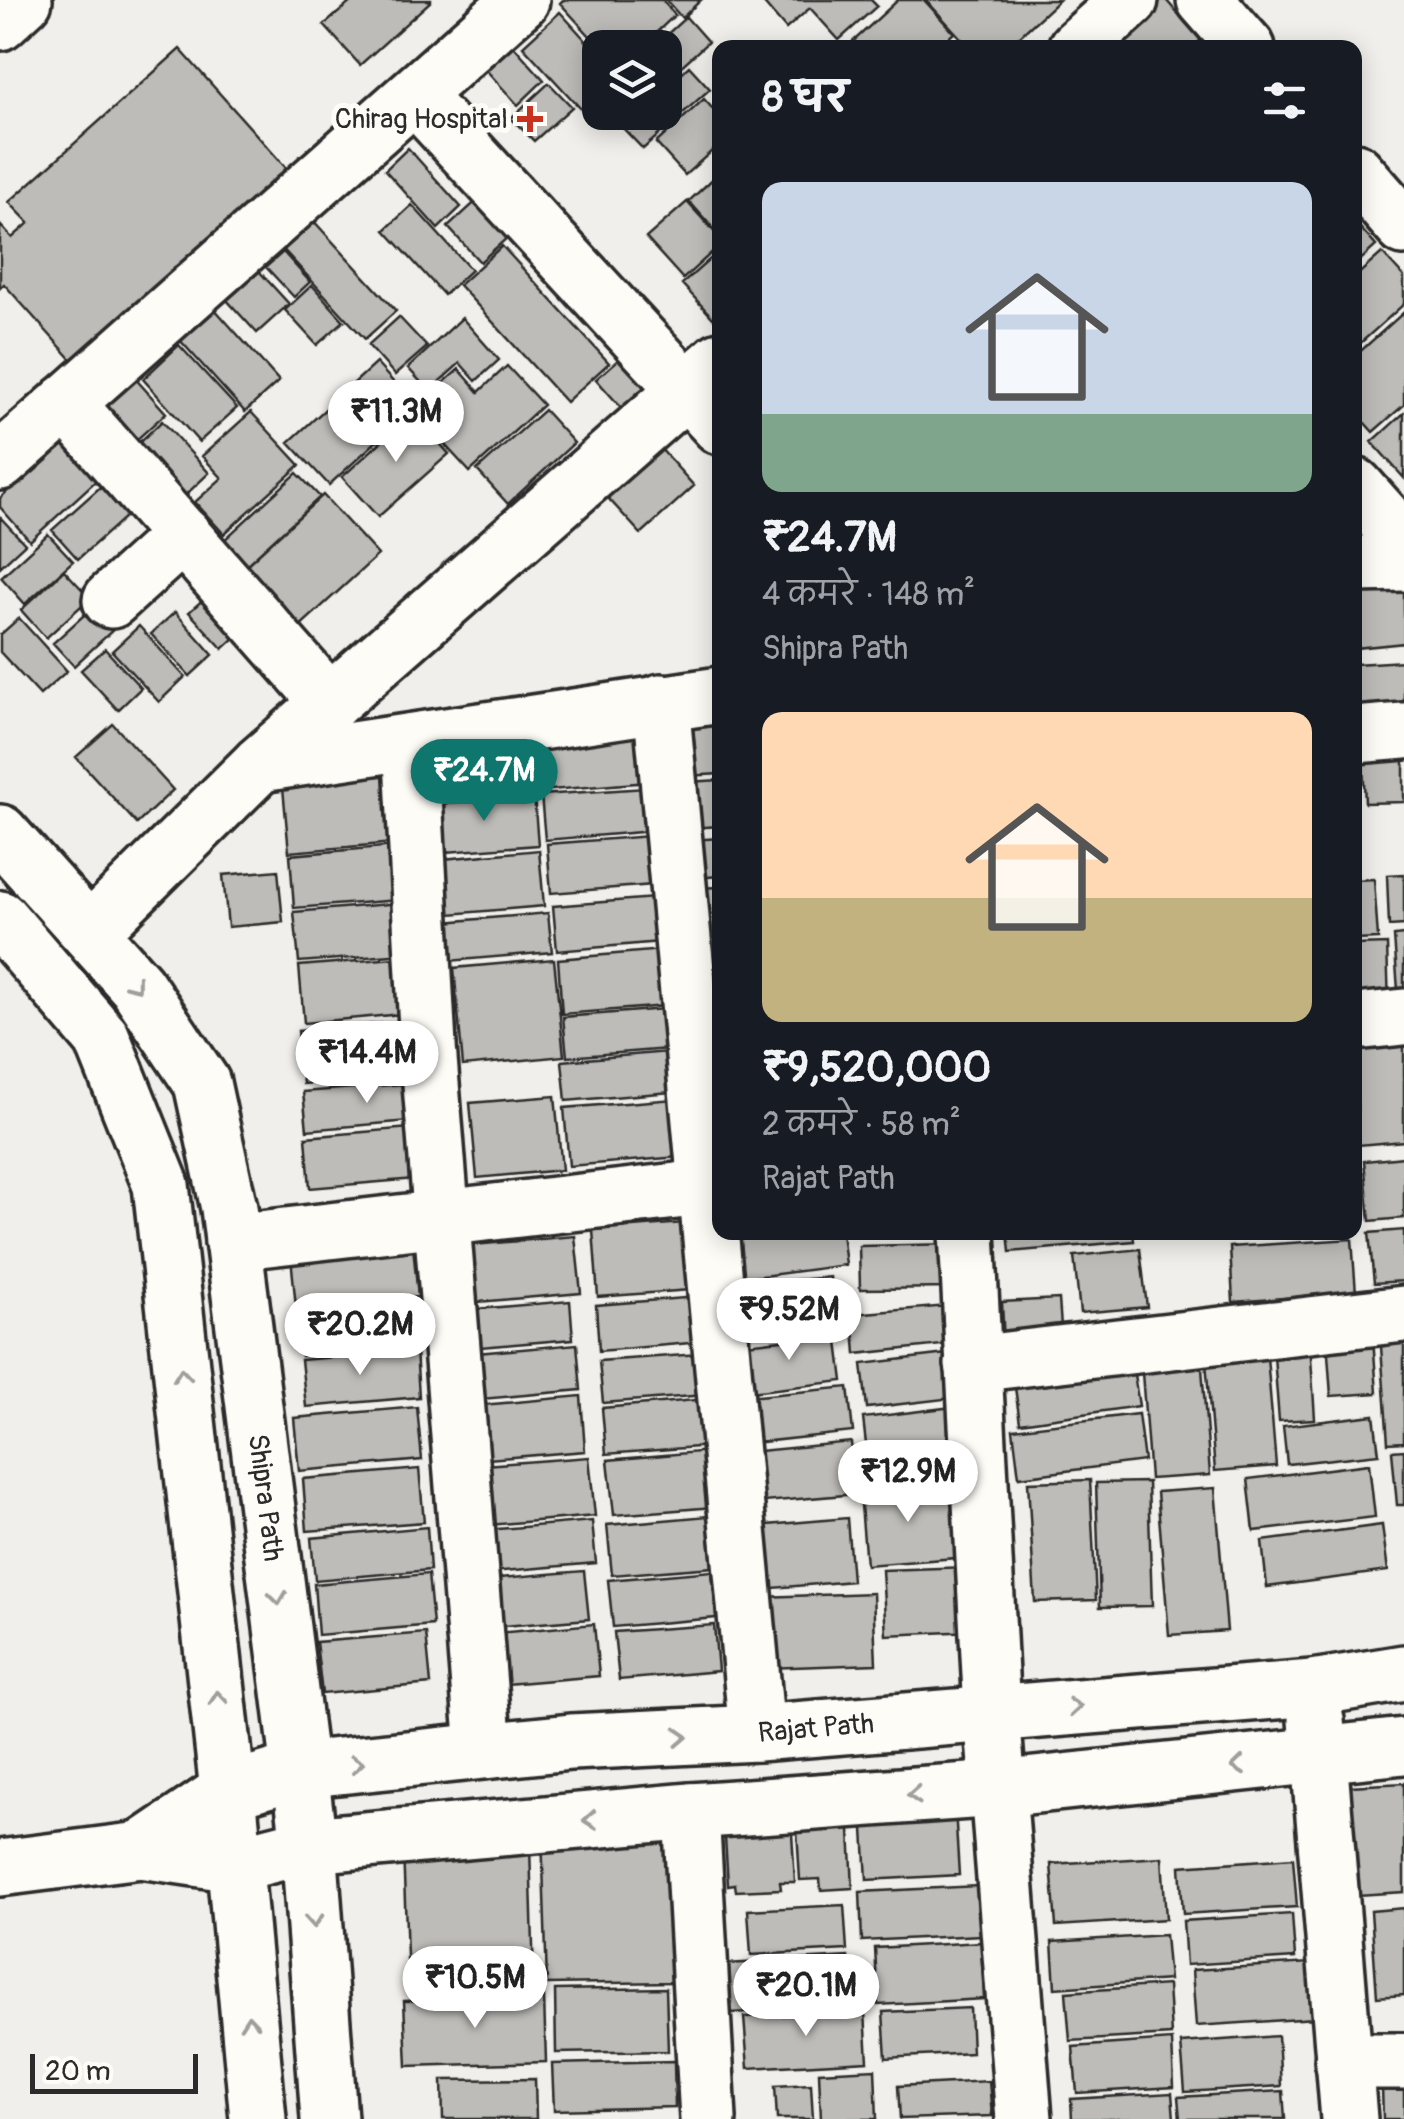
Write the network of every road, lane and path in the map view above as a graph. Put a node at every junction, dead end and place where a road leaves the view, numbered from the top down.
1 (24, 0) edge
2 (522, 0) edge
3 (1130, 0) edge
4 (1205, 0) edge
5 (0, 22) edge
6 (1085, 40) edge
7 (1240, 40) edge
8 (415, 96) junction
9 (1362, 179) edge
10 (1404, 227) edge
11 (709, 392) edge
12 (66, 403) junction
13 (0, 462) edge
14 (1362, 494) edge
15 (183, 535) junction
16 (1404, 541) edge
17 (1404, 562) edge
18 (1362, 564) edge
19 (111, 600) dead end
20 (712, 696) edge
21 (661, 702) junction
22 (330, 703) junction
23 (1404, 731) edge
24 (1362, 735) edge
25 (410, 742) junction
26 (260, 764) junction
27 (0, 833) edge
28 (0, 920) edge
29 (90, 932) junction
30 (1404, 1017) edge
31 (1362, 1021) edge
32 (712, 1177) edge
33 (712, 1186) edge
34 (441, 1218) junction
35 (717, 1240) edge
36 (967, 1240) edge
37 (233, 1242) junction
38 (1404, 1314) edge
39 (974, 1364) junction
40 (1404, 1673) edge
41 (1313, 1688) junction
42 (992, 1714) junction
43 (757, 1733) junction
44 (1404, 1746) edge
45 (484, 1750) junction
46 (1318, 1758) junction
47 (300, 1770) junction
48 (998, 1789) junction
49 (228, 1791) junction
50 (691, 1811) junction
51 (309, 1846) junction
52 (141, 1850) junction
53 (235, 1864) junction
54 (0, 1868) edge
55 (1344, 2061) junction
56 (1404, 2061) edge
57 (258, 2119) edge
58 (329, 2119) edge
59 (708, 2119) edge
60 (1024, 2119) edge
61 (1349, 2119) edge

1 - 5 street
2 - 8 street
3 - 6 street
4 - 7 street
8 - 11 street
8 - 12 street
9 - 10 street
11 - 22 street
12 - 13 street
12 - 15 street
14 - 16 street
15 - 19 street
15 - 22 street
17 - 18 street
20 - 21 street
21 - 25 street
21 - 32 street
22 - 26 street
23 - 24 street
25 - 26 street
25 - 34 street
26 - 29 street
27 - 29 street, Shipra Path
49 -> 28 street
29 -> 37 street, Shipra Path
30 - 31 street
33 - 34 street
34 - 37 street
34 - 45 street
35 - 43 street
36 - 39 street
37 -> 47 street, Shipra Path
38 - 39 street
39 - 42 street
40 - 41 street, Rajat Path
42 -> 41 street, Rajat Path
41 - 46 street
42 - 43 street, Rajat Path
42 - 48 street
45 -> 43 street, Rajat Path
44 - 46 street
47 -> 45 street, Rajat Path
46 -> 48 street
46 - 55 street
47 - 49 street, Rajat Path
47 - 51 street, Shipra Path
48 -> 50 street
48 - 60 street
49 - 52 street, Rajat Path
49 - 53 street
50 -> 51 street
50 - 59 street
51 - 53 street
51 -> 58 street, Shipra Path
52 - 53 street
52 - 54 street
57 -> 53 street
55 - 56 street
55 - 61 street

